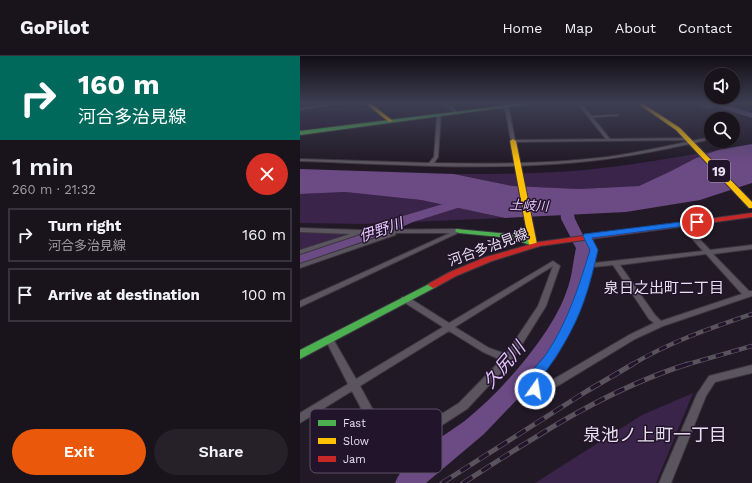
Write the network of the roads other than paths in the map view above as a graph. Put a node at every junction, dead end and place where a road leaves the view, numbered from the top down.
1 (376, 123) edge
2 (438, 123) edge
3 (509, 123) edge
4 (595, 123) edge
5 (669, 123) edge
6 (300, 133) edge
7 (608, 139) junction
8 (704, 139) edge
9 (513, 141) junction
10 (692, 142) junction
11 (300, 160) edge
12 (430, 164) junction
13 (518, 164) junction
14 (752, 206) edge
15 (752, 215) edge
16 (682, 224) junction
17 (300, 230) edge
18 (459, 231) junction
19 (360, 232) junction
20 (399, 232) junction
21 (587, 236) junction
22 (534, 244) junction
23 (752, 247) edge
24 (300, 252) edge
25 (709, 253) junction
26 (615, 264) junction
27 (589, 265) junction
28 (300, 266) edge
29 (749, 294) edge
30 (405, 299) junction
31 (300, 304) edge
32 (660, 324) junction
33 (448, 326) junction
34 (329, 339) junction
35 (300, 355) edge
36 (508, 358) junction
37 (752, 368) edge
38 (353, 384) junction
39 (314, 409) edge
40 (367, 409) edge
41 (310, 412) edge
42 (300, 418) edge
43 (442, 419) edge
44 (665, 483) edge

1 - 6 main road
2 - 12 street
3 - 9 street
4 - 7 street
5 - 10 main road, 19
7 - 9 street
7 - 10 street
8 - 10 street
9 - 13 main road
10 - 13 street
10 - 14 main road, 19
11 - 12 street
12 - 13 street
13 - 22 main road
15 - 16 main road, 河合多治見線
16 - 21 main road, 河合多治見線
16 - 25 street
17 - 19 street
18 - 20 street
18 - 22 main road
18 - 31 street
19 - 20 street
19 - 24 street
20 - 28 street
21 - 22 main road, 河合多治見線
21 - 27 street
22 - 30 main road, 河合多治見線
23 - 25 street
25 - 26 street
25 - 29 street
26 - 27 street
26 - 32 street
27 - 32 street
29 - 32 street
30 - 33 street
30 - 34 main road, 河合多治見線
33 - 36 street
33 - 36 street
33 - 38 street
34 - 35 main road, 河合多治見線
34 - 38 street
36 - 43 street
37 - 44 street
38 - 39 street
38 - 40 street
41 - 42 street

